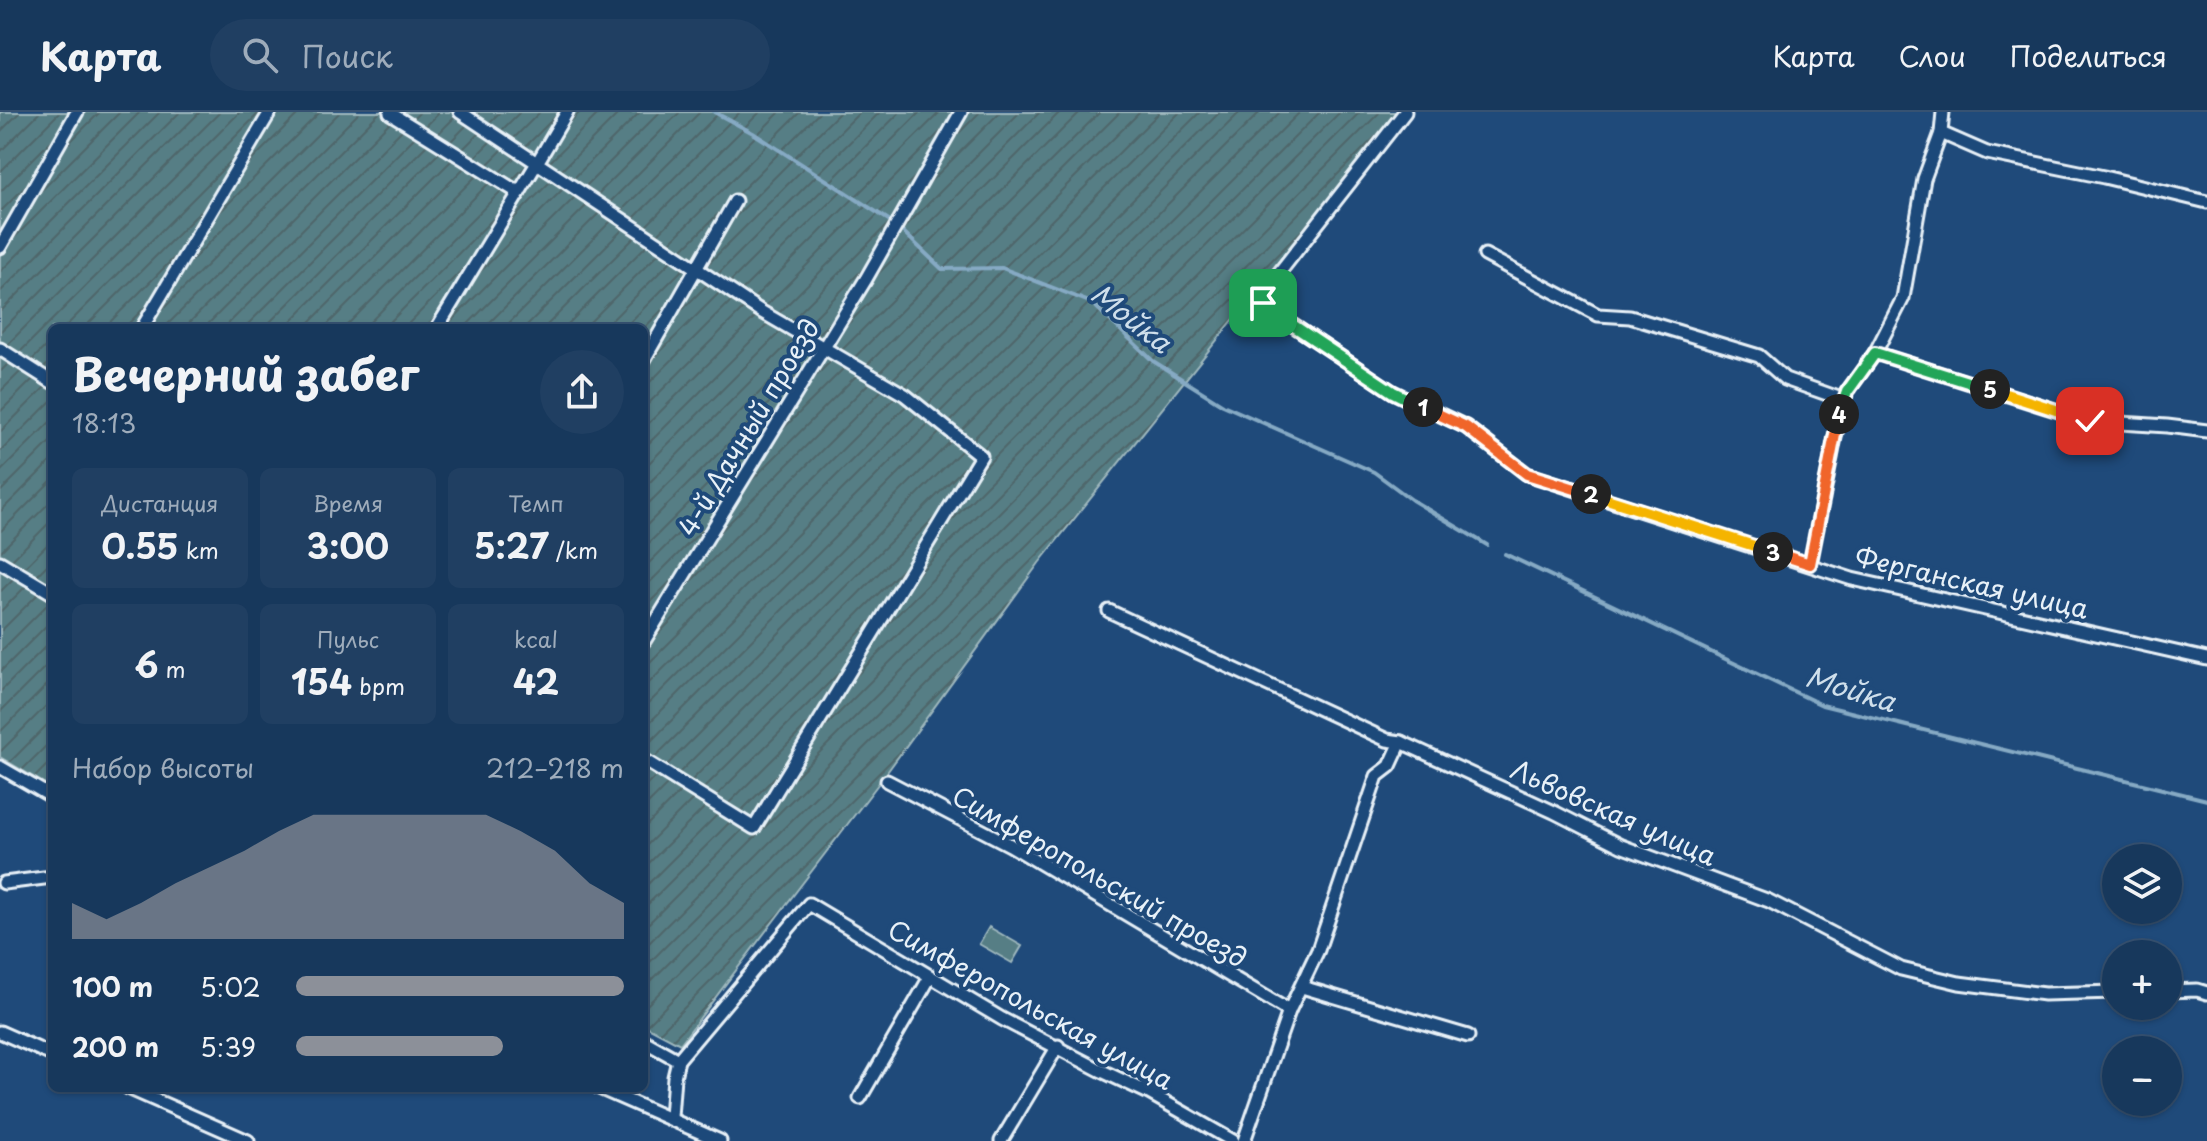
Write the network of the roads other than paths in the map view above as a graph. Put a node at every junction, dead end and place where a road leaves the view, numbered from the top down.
1 (77, 112) edge
2 (270, 112) edge
3 (460, 112) edge
4 (567, 112) edge
5 (961, 112) edge
6 (1405, 112) edge
7 (1943, 112) edge
8 (390, 113) edge
9 (1941, 133) junction
10 (537, 163) junction
11 (519, 193) junction
12 (735, 201) dead end
13 (2207, 202) edge
14 (0, 247) edge
15 (1485, 255) dead end
16 (695, 269) junction
17 (144, 324) edge
18 (439, 324) edge
19 (822, 347) junction
20 (0, 349) edge
21 (648, 353) edge
22 (1875, 353) junction
23 (48, 379) edge
24 (1844, 400) junction
25 (2207, 431) edge
26 (0, 562) edge
27 (1810, 564) junction
28 (48, 591) edge
29 (1109, 611) dead end
30 (648, 634) edge
31 (2207, 659) edge
32 (1401, 742) junction
33 (648, 762) edge
34 (0, 767) edge
35 (887, 781) dead end
36 (48, 795) edge
37 (48, 878) edge
38 (4, 883) dead end
39 (930, 977) junction
40 (1302, 987) junction
41 (2182, 991) edge
42 (2102, 992) edge
43 (2207, 993) edge
44 (1289, 1011) junction
45 (0, 1032) edge
46 (1468, 1036) dead end
47 (648, 1043) edge
48 (1058, 1046) junction
49 (48, 1053) edge
50 (678, 1060) junction
51 (137, 1092) edge
52 (609, 1092) edge
53 (860, 1098) dead end
54 (667, 1116) junction
55 (248, 1141) edge
56 (720, 1141) edge
57 (1001, 1141) edge
58 (1233, 1141) edge
59 (1244, 1141) edge

1 - 14 street
2 - 17 street
3 - 10 street
4 - 10 street
5 - 19 street, 4-й Дачный проезд
6 - 27 street, Ферганская улица
7 - 9 street
8 - 11 street
9 - 13 street
9 - 22 street
10 - 11 street
10 - 16 street
11 - 18 street
12 - 16 street
15 - 24 street
16 - 19 street
16 - 21 street
19 - 30 street, 4-й Дачный проезд
19 - 33 street
20 - 23 street
22 - 24 street
22 - 25 street
24 - 27 street
26 - 28 street
27 - 31 street, Ферганская улица
29 - 32 street, Львовская улица
32 - 40 street
32 - 42 street, Львовская улица
34 - 36 street
35 - 44 street, Симферопольский проезд
37 - 38 street
39 - 48 street, Симферопольская улица
39 - 50 street, Симферопольская улица
39 - 53 street
40 - 44 street
40 - 46 street
41 - 43 street
44 - 59 street
45 - 49 street
47 - 50 street
48 - 57 street
48 - 58 street, Симферопольская улица
50 - 54 street
51 - 55 street
52 - 54 street
54 - 56 street

